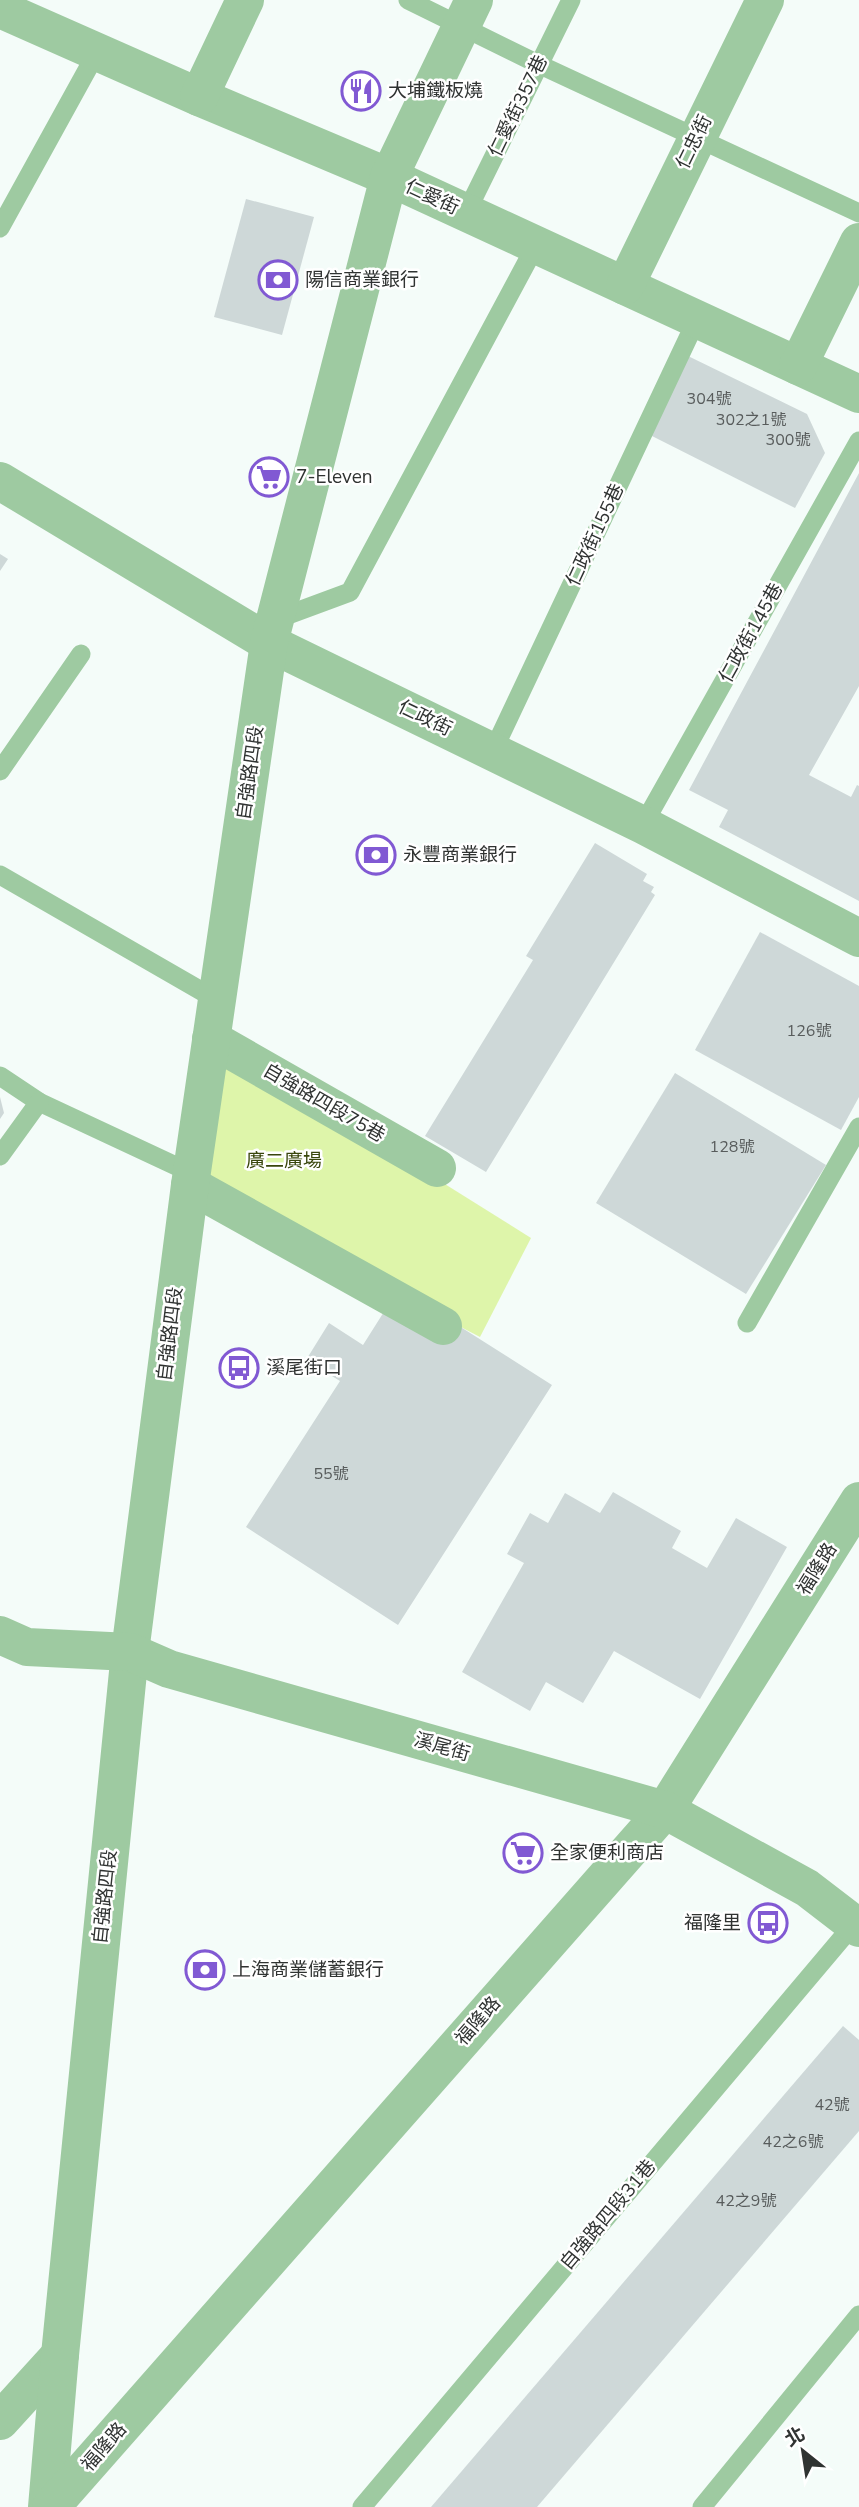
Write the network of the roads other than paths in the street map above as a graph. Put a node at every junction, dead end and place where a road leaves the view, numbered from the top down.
1 (245, 0) edge
2 (408, 0) edge
3 (571, 0) edge
4 (765, 0) edge
5 (2, 6) edge
6 (468, 13) edge
7 (97, 52) junction
8 (538, 64) junction
9 (199, 97) junction
10 (696, 138) junction
11 (389, 177) junction
12 (466, 213) junction
13 (859, 213) edge
14 (0, 228) edge
15 (859, 242) edge
16 (536, 245) junction
17 (625, 286) junction
18 (697, 319) junction
19 (798, 366) junction
20 (859, 394) edge
21 (859, 441) edge
22 (0, 481) edge
23 (273, 631) junction
24 (81, 654) dead end
25 (493, 751) junction
26 (0, 771) edge
27 (643, 824) junction
28 (0, 875) edge
29 (859, 938) edge
30 (217, 1000) junction
31 (211, 1039) junction
32 (0, 1076) edge
33 (39, 1102) junction
34 (859, 1127) edge
35 (0, 1156) edge
36 (437, 1168) dead end
37 (190, 1179) junction
38 (747, 1323) dead end
39 (443, 1326) dead end
40 (859, 1501) edge
41 (0, 1635) edge
42 (130, 1652) junction
43 (664, 1810) junction
44 (857, 1926) edge
45 (859, 2315) edge
46 (60, 2355) junction
47 (0, 2421) edge
48 (49, 2507) edge
49 (362, 2507) edge
50 (702, 2507) edge

1 - 9 street
2 - 6 lane
3 - 8 lane, 仁愛街357巷
4 - 10 street, 仁忠街
5 - 7 street, 仁愛街
6 - 8 lane
6 - 11 street, 自強路四段
7 - 9 street, 仁愛街
7 - 14 lane
8 - 10 lane
8 - 12 lane, 仁愛街357巷
9 - 11 street, 仁愛街
10 - 13 lane
10 - 17 street, 仁忠街
11 - 12 street, 仁愛街
11 - 23 street, 自強路四段
12 - 16 street, 仁愛街
15 - 19 street
16 - 17 street, 仁愛街
16 - 23 lane
17 - 18 street, 仁愛街
18 - 19 street, 仁愛街
18 - 25 lane, 仁政街155巷
19 - 20 street, 仁愛街
21 - 27 lane, 仁政街145巷
22 - 23 street, 仁政街
23 - 25 street, 仁政街
23 - 30 street, 自強路四段
24 - 26 lane
25 - 27 street, 仁政街
27 - 29 street, 仁政街
28 - 30 lane
30 - 31 street, 自強路四段
31 - 36 street, 自強路四段75巷
31 - 37 street, 自強路四段
32 - 33 lane
33 - 35 lane
33 - 37 lane
34 - 38 lane
37 - 39 street
37 - 42 street, 自強路四段
40 - 43 street, 福隆路
41 - 42 street, 溪尾街
42 - 43 street, 溪尾街
42 - 46 street, 自強路四段
43 - 44 street, 溪尾街
43 - 48 street, 福隆路
44 - 49 lane, 自強路四段31巷
45 - 50 lane
46 - 47 street
46 - 48 street, 自強路四段

